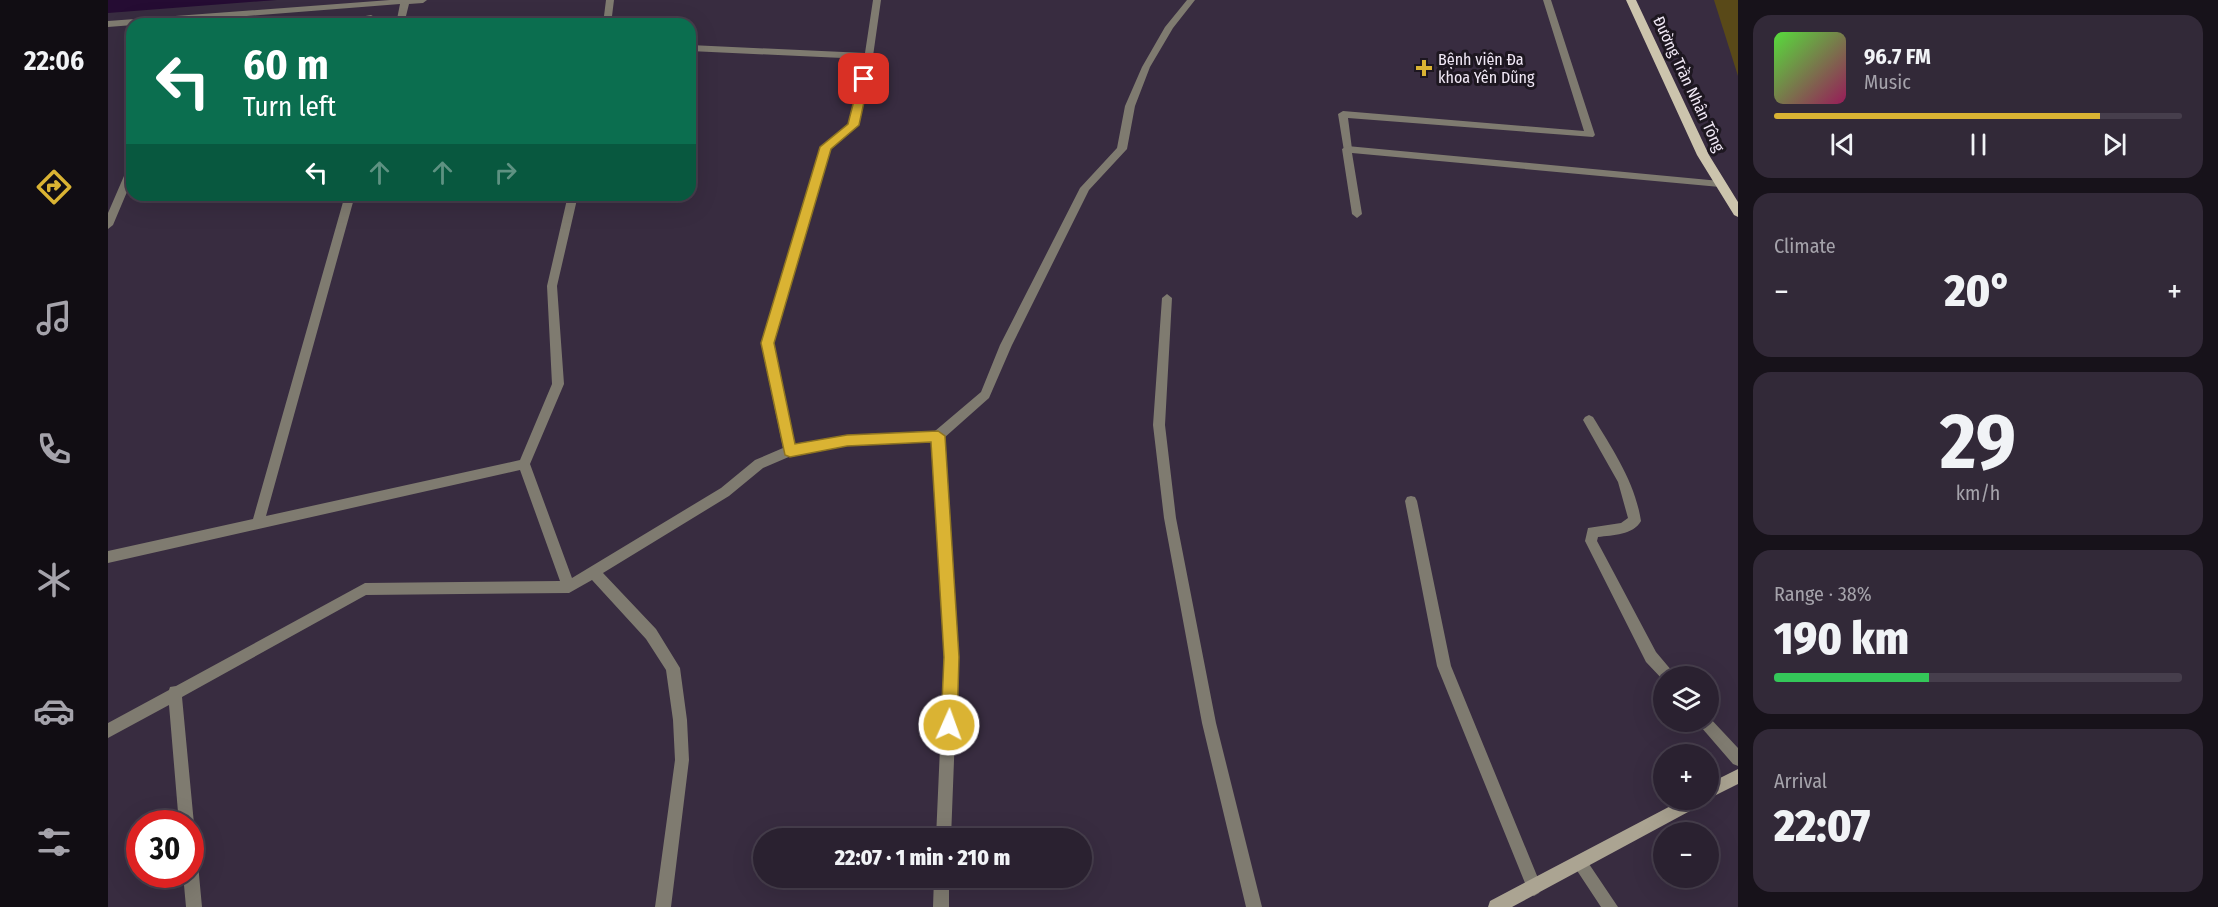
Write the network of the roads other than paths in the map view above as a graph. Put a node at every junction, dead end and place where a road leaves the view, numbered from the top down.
1 (423, 0) edge
2 (610, 0) edge
3 (877, 0) edge
4 (1191, 0) edge
5 (1547, 0) edge
6 (1631, 0) edge
7 (405, 2) junction
8 (189, 18) edge
9 (401, 18) edge
10 (607, 18) edge
11 (126, 23) edge
12 (108, 24) edge
13 (696, 48) edge
14 (869, 56) junction
15 (1347, 149) junction
16 (126, 183) edge
17 (1720, 184) junction
18 (348, 201) edge
19 (572, 201) edge
20 (1738, 212) edge
21 (1357, 214) dead end
22 (108, 225) edge
23 (1167, 298) dead end
24 (1589, 420) dead end
25 (938, 436) junction
26 (790, 451) junction
27 (524, 464) junction
28 (1411, 501) dead end
29 (258, 522) junction
30 (108, 557) edge
31 (593, 572) junction
32 (569, 587) junction
33 (1659, 666) edge
34 (175, 692) junction
35 (108, 731) edge
36 (1715, 732) edge
37 (1738, 759) edge
38 (1738, 776) edge
39 (1719, 786) edge
40 (186, 810) edge
41 (1678, 810) edge
42 (944, 828) edge
43 (1580, 863) junction
44 (192, 888) edge
45 (942, 888) edge
46 (1534, 888) junction
47 (194, 907) edge
48 (663, 907) edge
49 (941, 907) edge
50 (1254, 907) edge
51 (1496, 907) edge
52 (1610, 907) edge

1 - 7 street
2 - 10 street
3 - 14 street
4 - 25 street
5 - 15 street
6 - 17 main road, Đường Trần Nhân Tông
7 - 8 street
7 - 9 street
11 - 12 street
13 - 14 street
14 - 26 street
15 - 17 street
15 - 21 street
16 - 22 street
17 - 20 main road, Đường Trần Nhân Tông
18 - 29 street
19 - 27 street
23 - 50 street
24 - 33 street
25 - 26 street
25 - 42 street
26 - 31 street
27 - 29 street
27 - 32 street
28 - 46 street
29 - 30 street
31 - 32 street
31 - 48 street
32 - 34 street
34 - 35 street
34 - 40 street
36 - 37 street
38 - 39 main road
41 - 43 main road
43 - 46 main road
43 - 52 street
44 - 47 street
45 - 49 street
46 - 51 main road

